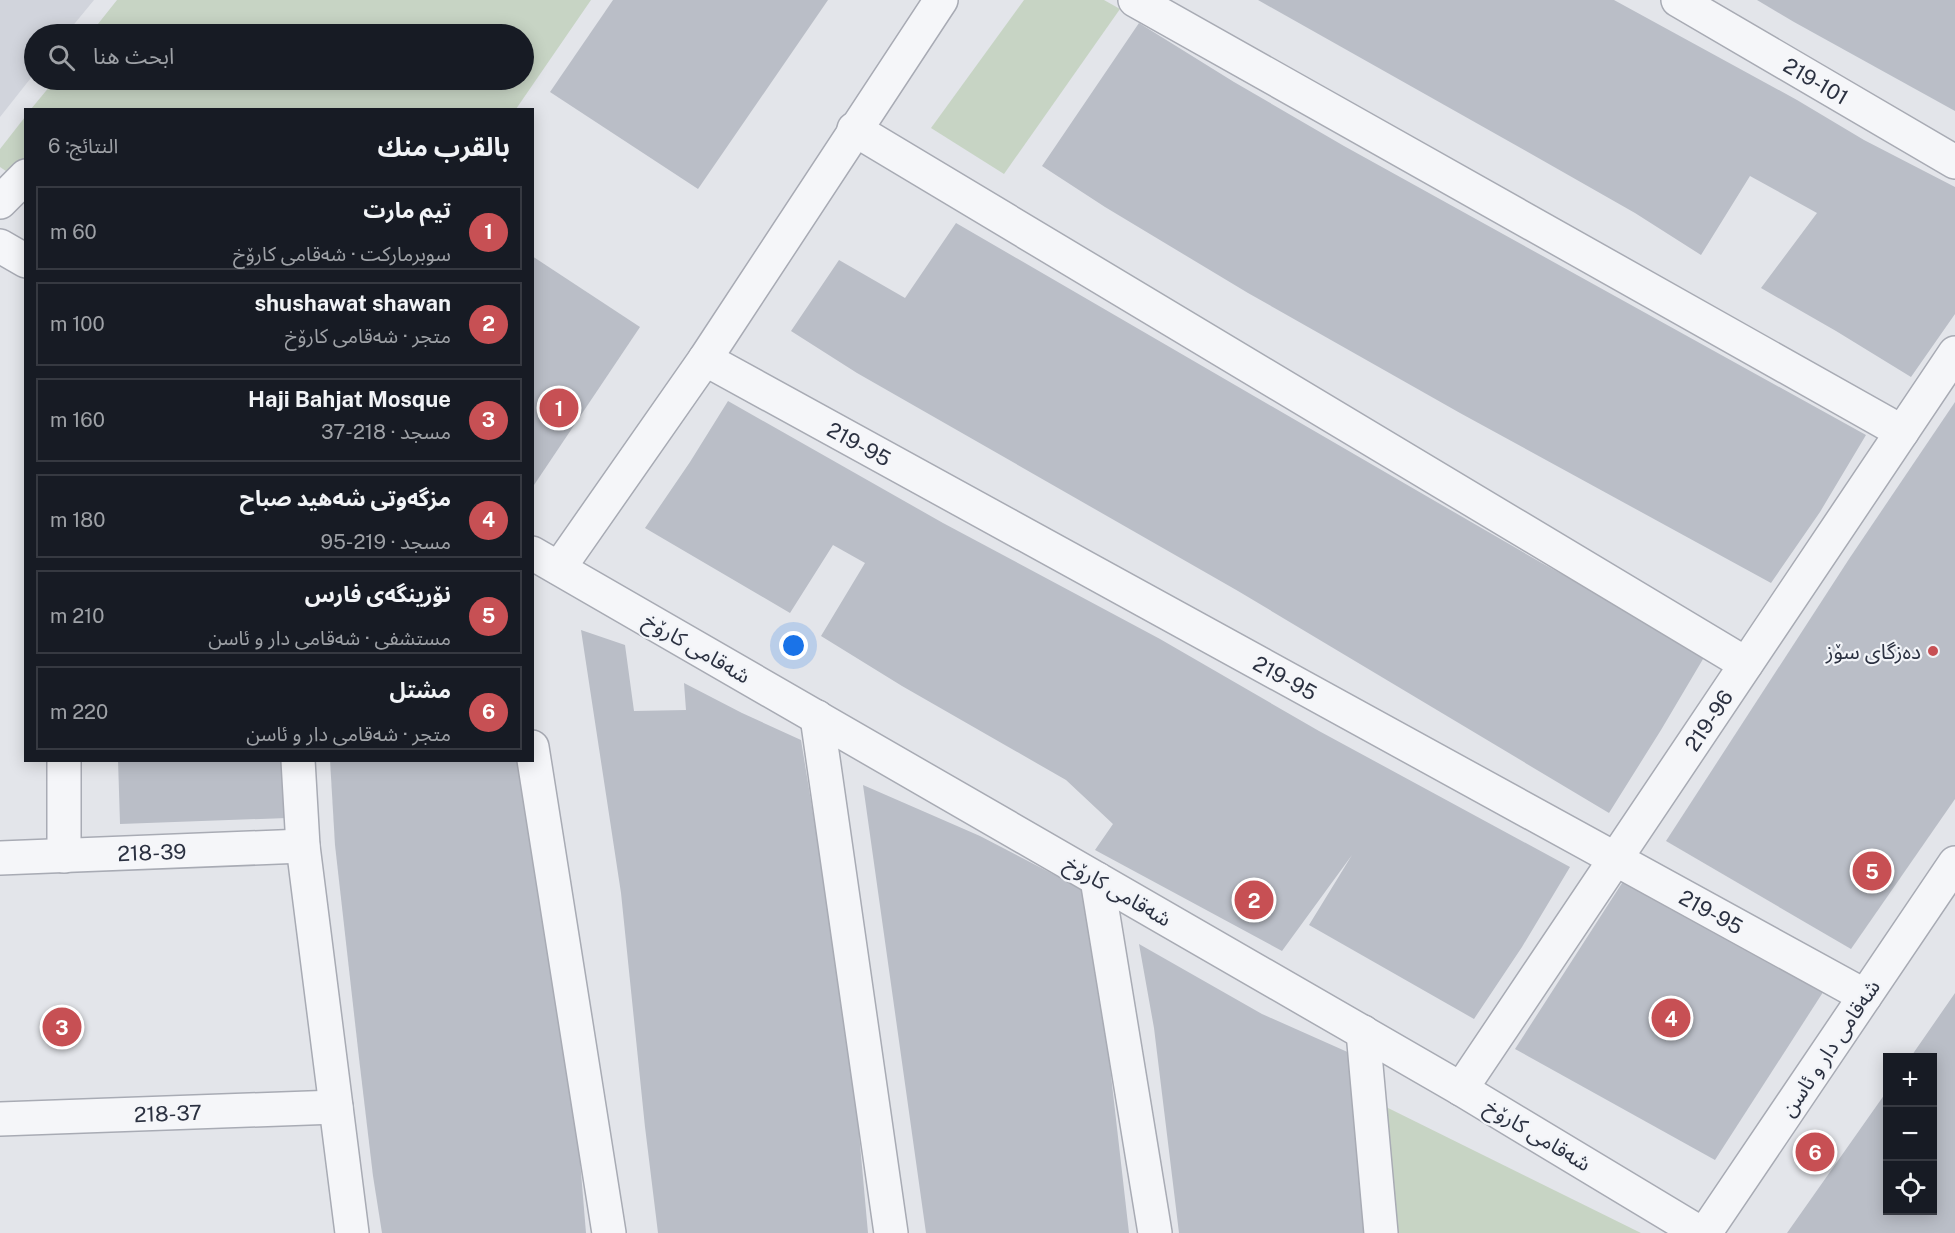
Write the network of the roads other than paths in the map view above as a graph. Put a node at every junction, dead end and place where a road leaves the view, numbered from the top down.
1 (940, 0) edge
2 (1135, 0) edge
3 (1678, 0) edge
4 (854, 129) junction
5 (1955, 162) edge
6 (24, 178) edge
7 (0, 202) edge
8 (0, 246) edge
9 (24, 260) edge
10 (1955, 353) edge
11 (705, 358) junction
12 (1902, 432) junction
13 (546, 560) edge
14 (1746, 664) junction
15 (817, 717) junction
16 (534, 760) edge
17 (64, 762) edge
18 (298, 762) edge
19 (303, 846) junction
20 (64, 856) junction
21 (0, 858) edge
22 (1616, 859) junction
23 (1955, 863) edge
24 (1097, 879) junction
25 (1865, 996) junction
26 (1363, 1032) junction
27 (1461, 1089) junction
28 (336, 1107) junction
29 (0, 1119) edge
30 (352, 1233) edge
31 (609, 1233) edge
32 (891, 1233) edge
33 (1155, 1233) edge
34 (1382, 1233) edge
35 (1700, 1233) edge
36 (1705, 1233) edge

1 - 4 street
2 - 12 street
3 - 5 street, 219-101
4 - 11 street
4 - 14 street
6 - 7 street
8 - 9 street
10 - 12 street, 219-96
11 - 13 street
11 - 22 street, 219-95
12 - 14 street, 219-96
13 - 15 street, شەقامی کارۆخ
14 - 22 street, 219-96
15 - 24 street, شەقامی کارۆخ
15 - 32 street
16 - 31 street
17 - 20 street
18 - 19 street
19 - 20 street, 218-39
19 - 28 street
20 - 21 street, 218-39
22 - 25 street, 219-95
22 - 27 street, 219-96
23 - 25 street, شەقامی دار و ئاسن
24 - 26 street, شەقامی کارۆخ
24 - 33 street
25 - 36 street, شەقامی دار و ئاسن
26 - 27 street, شەقامی کارۆخ
26 - 34 street
27 - 35 street, شەقامی کارۆخ
28 - 29 street, 218-37
28 - 30 street

